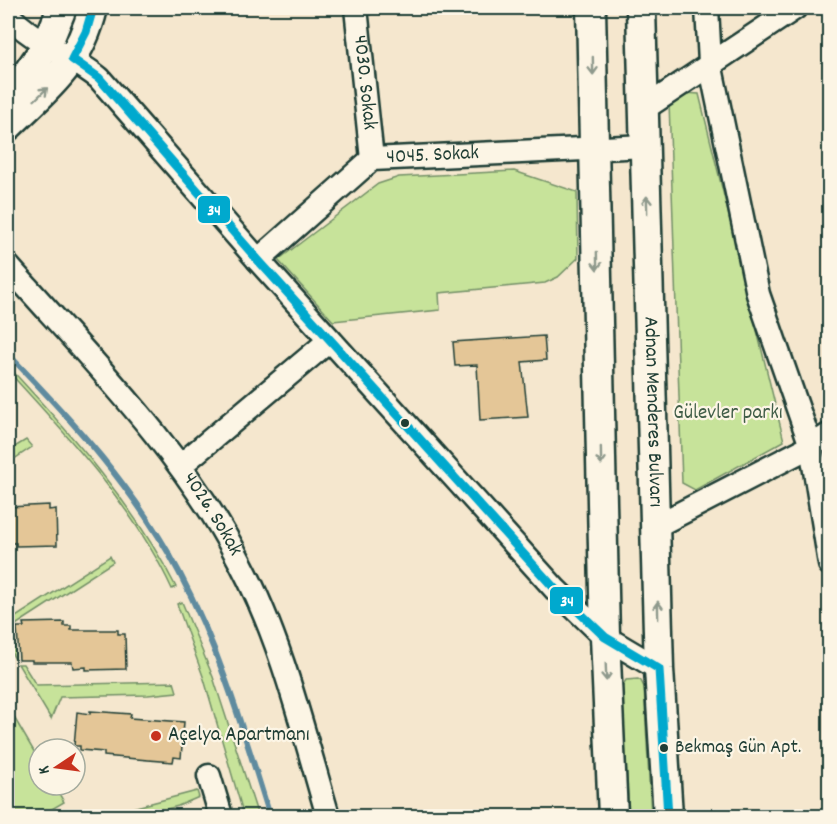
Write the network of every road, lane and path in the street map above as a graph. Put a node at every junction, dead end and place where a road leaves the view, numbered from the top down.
1 (62, 8) edge
2 (93, 8) edge
3 (356, 8) edge
4 (591, 8) edge
5 (641, 8) edge
6 (707, 8) edge
7 (795, 8) edge
8 (8, 15) edge
9 (47, 45) junction
10 (72, 59) junction
11 (711, 63) junction
12 (8, 101) edge
13 (645, 108) junction
14 (8, 126) edge
15 (646, 146) junction
16 (595, 149) junction
17 (372, 159) junction
18 (258, 260) junction
19 (8, 266) edge
20 (330, 340) junction
21 (830, 434) edge
22 (811, 446) junction
23 (181, 465) junction
24 (656, 526) junction
25 (830, 564) edge
26 (605, 637) junction
27 (659, 669) junction
28 (209, 776) dead end
29 (221, 816) edge
30 (328, 816) edge
31 (613, 816) edge
32 (668, 816) edge

1 - 9 main road
2 - 10 main road
3 - 17 street, 4030. Sokak
4 -> 16 main road
5 - 13 main road, Adnan Menderes Bulvarı
6 - 11 street
7 - 11 street
8 - 9 street
9 - 10 street
9 - 12 main road
14 -> 10 main road
10 - 18 street
11 - 13 street
11 - 22 street
13 - 15 main road, Adnan Menderes Bulvarı
15 - 16 street, 4045. Sokak
24 -> 15 main road, Adnan Menderes Bulvarı
16 - 17 street, 4045. Sokak
16 -> 26 main road
17 - 18 street, 4045. Sokak
18 - 20 street
19 - 23 street, 4026. Sokak
20 - 23 street
20 - 26 street
21 - 22 street
22 - 24 street
22 - 25 street
23 - 30 street, 4026. Sokak
27 -> 24 main road, Adnan Menderes Bulvarı
26 - 27 street
26 -> 31 main road
27 - 32 main road, Adnan Menderes Bulvarı
28 - 29 street

